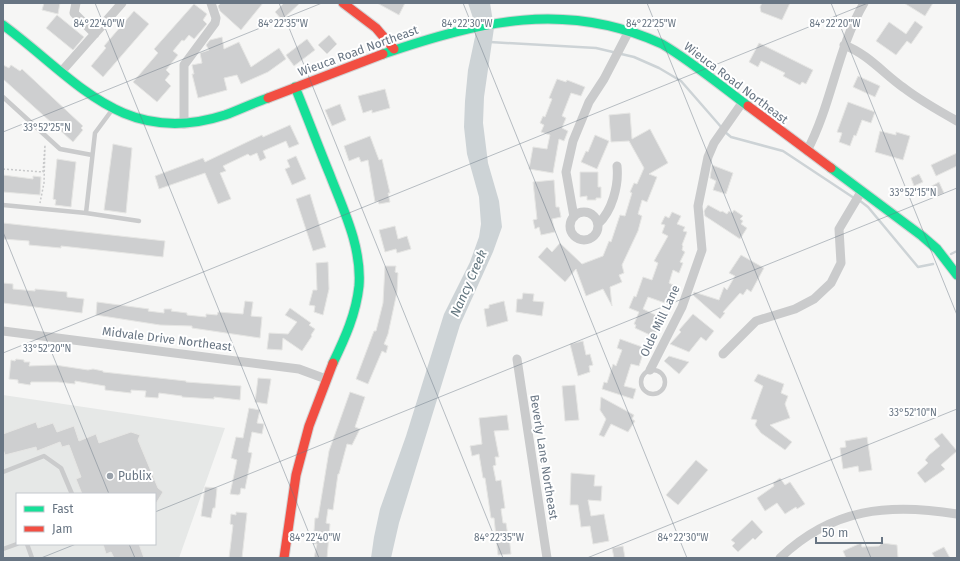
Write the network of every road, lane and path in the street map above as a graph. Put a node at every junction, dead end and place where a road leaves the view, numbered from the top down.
1 (76, 3) edge
2 (122, 3) edge
3 (211, 3) edge
4 (343, 3) edge
5 (864, 3) edge
6 (3, 24) edge
7 (630, 28) junction
8 (95, 34) junction
9 (844, 45) junction
10 (394, 49) junction
11 (61, 72) junction
12 (295, 87) junction
13 (3, 97) edge
14 (742, 103) junction
15 (112, 110) junction
16 (957, 121) edge
17 (184, 124) junction
18 (806, 151) junction
19 (92, 155) junction
20 (617, 166) dead end
21 (3, 169) edge
22 (860, 193) junction
23 (3, 205) edge
24 (39, 209) junction
25 (86, 213) junction
26 (574, 217) junction
27 (139, 220) dead end
28 (598, 224) junction
29 (957, 275) edge
30 (3, 331) edge
31 (723, 354) dead end
32 (517, 359) dead end
33 (650, 370) junction
34 (326, 379) junction
35 (3, 472) edge
36 (72, 493) edge
37 (957, 514) edge
38 (16, 544) edge
39 (27, 545) edge
40 (3, 549) edge
41 (32, 558) edge
42 (284, 558) edge
43 (547, 558) edge
44 (780, 558) edge

1 - 8 street
2 - 8 street
3 - 17 street
4 - 10 street
5 - 9 street
6 - 11 street, Wieuca Road Northeast
7 - 10 street, Wieuca Road Northeast
7 - 14 street, Wieuca Road Northeast
7 - 26 street
8 - 11 street
9 - 16 street
9 - 18 street
10 - 12 street, Wieuca Road Northeast
11 - 15 street, Wieuca Road Northeast
12 - 17 street, Wieuca Road Northeast
12 - 34 street
13 - 19 lane
14 - 18 street, Wieuca Road Northeast
14 - 33 street, Olde Mill Lane
15 - 17 street, Wieuca Road Northeast
15 - 19 lane
18 - 22 street, Wieuca Road Northeast
19 - 25 lane
20 - 28 street
21 - 24 path
22 - 29 street, Wieuca Road Northeast
22 - 31 street
23 - 24 lane
24 - 25 lane
25 - 27 lane
26 - 28 street
26 - 28 street
30 - 34 street, Midvale Drive Northeast
32 - 43 street, Beverly Lane Northeast
33 - 33 lane
34 - 42 street
35 - 36 lane
37 - 44 street
38 - 40 lane
39 - 41 lane

